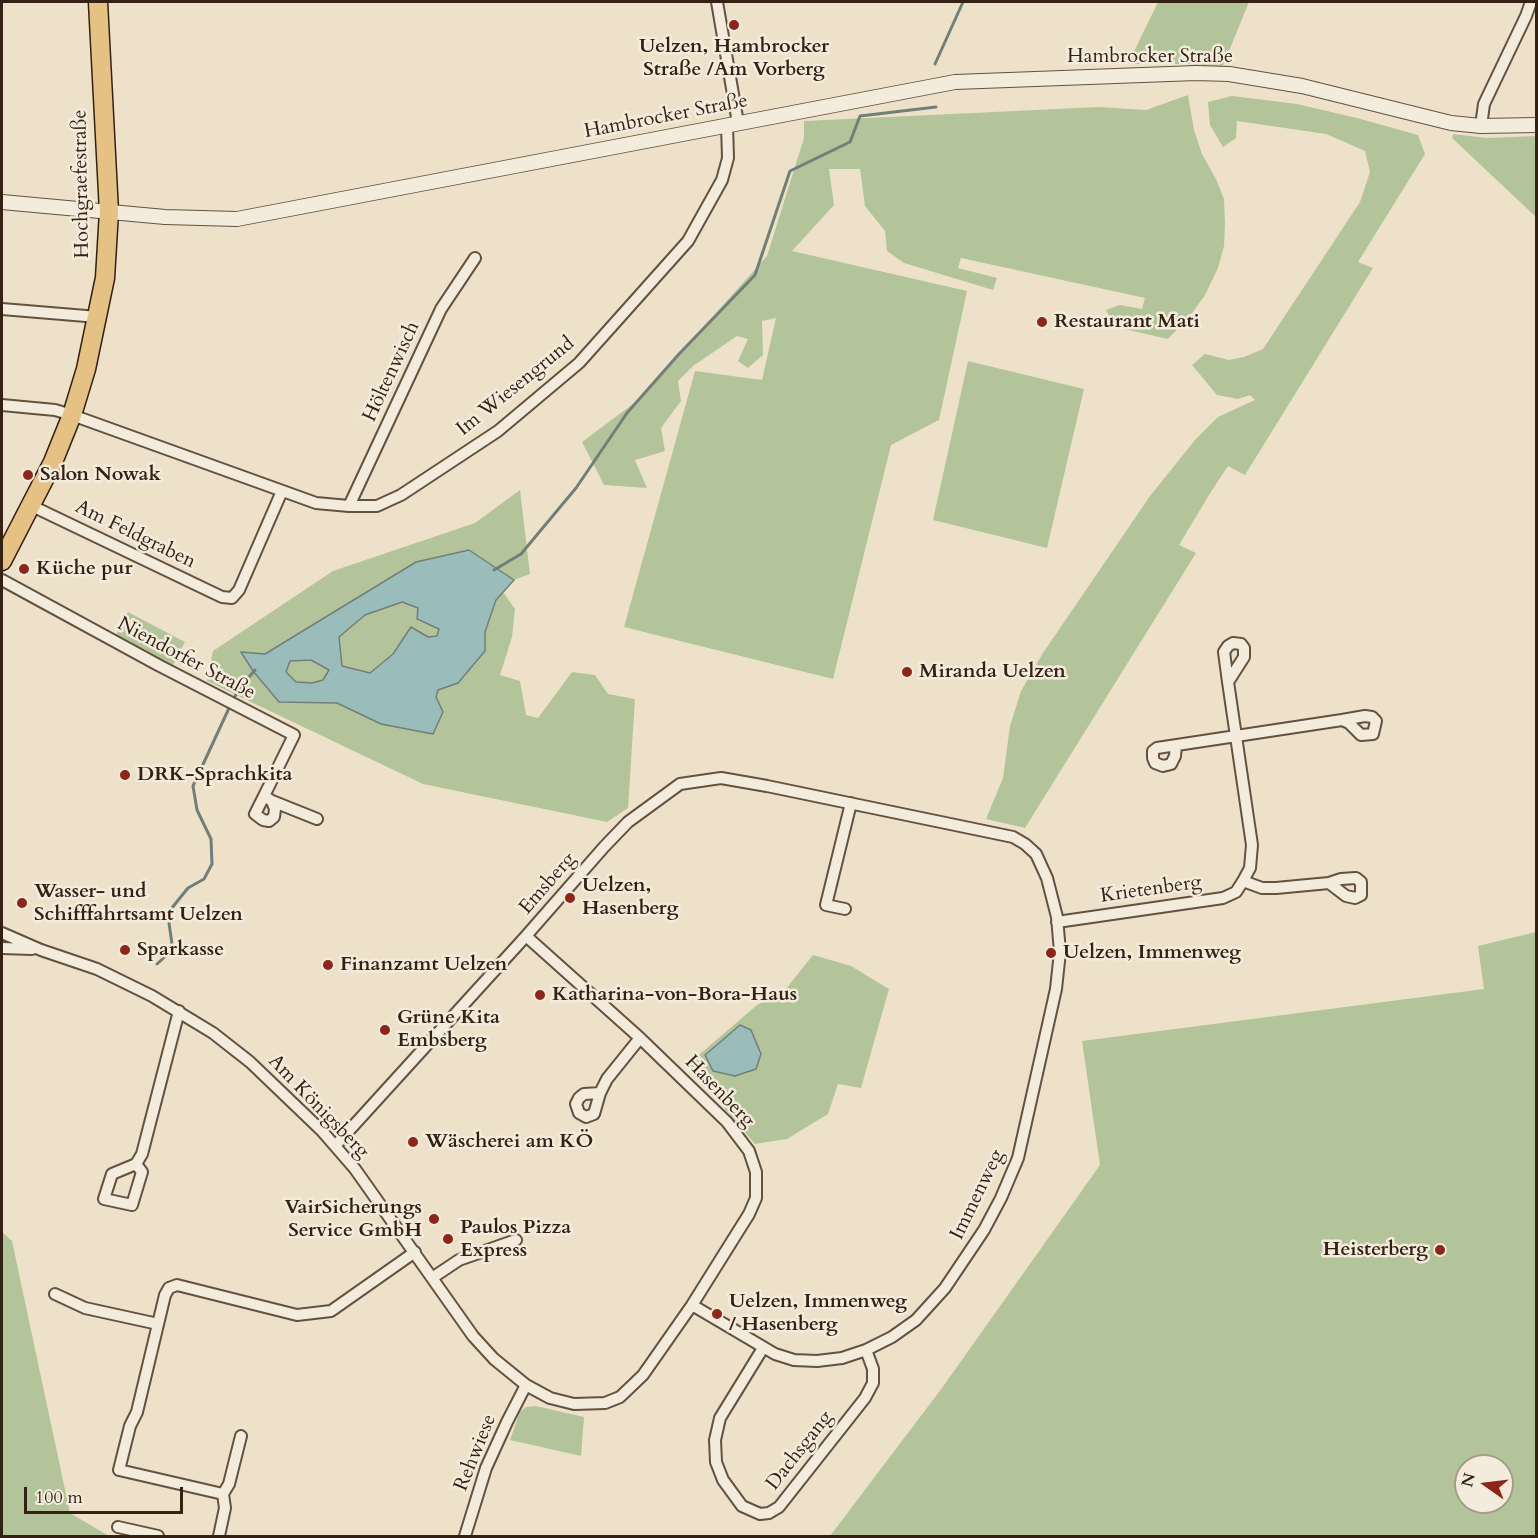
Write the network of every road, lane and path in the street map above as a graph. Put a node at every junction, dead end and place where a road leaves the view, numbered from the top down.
1 (98, 2) edge
2 (717, 2) edge
3 (1531, 2) edge
4 (732, 124) junction
5 (1536, 125) edge
6 (1481, 126) junction
7 (2, 202) edge
8 (109, 212) junction
9 (476, 258) dead end
10 (2, 309) edge
11 (98, 317) junction
12 (2, 405) edge
13 (72, 415) junction
14 (282, 491) junction
15 (32, 506) junction
16 (349, 506) junction
17 (2, 561) edge
18 (2, 580) edge
19 (1228, 682) dead end
20 (1342, 720) dead end
21 (1237, 735) junction
22 (1176, 745) dead end
23 (851, 803) junction
24 (317, 819) dead end
25 (1013, 837) joint
26 (1243, 881) junction
27 (1329, 883) dead end
28 (845, 909) dead end
29 (1057, 922) junction
30 (2, 933) edge
31 (526, 936) junction
32 (2, 948) edge
33 (41, 950) junction
34 (178, 1011) junction
35 (640, 1038) junction
36 (600, 1093) dead end
37 (335, 1146) junction
38 (136, 1164) dead end
39 (516, 1240) dead end
40 (414, 1252) junction
41 (432, 1278) junction
42 (55, 1294) dead end
43 (692, 1305) junction
44 (158, 1324) junction
45 (763, 1348) junction
46 (866, 1350) junction
47 (526, 1385) junction
48 (241, 1436) dead end
49 (223, 1494) junction
50 (118, 1527) dead end
51 (158, 1536) edge
52 (219, 1536) edge
53 (465, 1536) edge

1 - 8 main road, Hochgraefestraße
2 - 4 street, Im Wiesengrund
3 - 6 street
4 - 6 street, Hambrocker Straße
4 - 8 street, Hambrocker Straße
4 - 16 street, Im Wiesengrund
5 - 6 street, Hambrocker Straße
7 - 8 street, Hambrocker Straße
8 - 11 main road, Hochgraefestraße
9 - 16 street, Höltenwisch
10 - 11 street
11 - 13 main road, Hochgraefestraße
12 - 13 street, Im Wiesengrund
13 - 14 street, Im Wiesengrund
13 - 15 main road, Hochgraefestraße
14 - 15 street, Am Feldgraben
14 - 16 street, Im Wiesengrund
15 - 17 main road, Hochgraefestraße
18 - 24 street, Niendorfer Straße
19 - 21 street
20 - 21 street
21 - 22 street
21 - 26 street
23 - 25 street, Emsberg
23 - 28 street
23 - 31 street, Emsberg
25 - 29 street, Immenweg
26 - 27 street
26 - 29 street, Krietenberg
29 - 46 street, Immenweg
30 - 33 street, Am Königsberg
31 - 35 street, Hasenberg
31 - 37 street, Emsberg
32 - 33 street, Am Königsberg
33 - 34 street, Am Königsberg
34 - 37 street, Am Königsberg
34 - 38 street
35 - 36 street
35 - 43 street, Hasenberg
37 - 40 street, Am Königsberg
39 - 41 street
40 - 41 street, Am Königsberg
40 - 44 street
41 - 47 street, Am Königsberg
42 - 44 street
43 - 45 street, Immenweg
43 - 47 street, Am Königsberg
44 - 49 street
45 - 46 street, Immenweg
45 - 46 street, Dachsgang
47 - 53 street, Rehwiese
48 - 49 street
49 - 52 street
50 - 51 street

